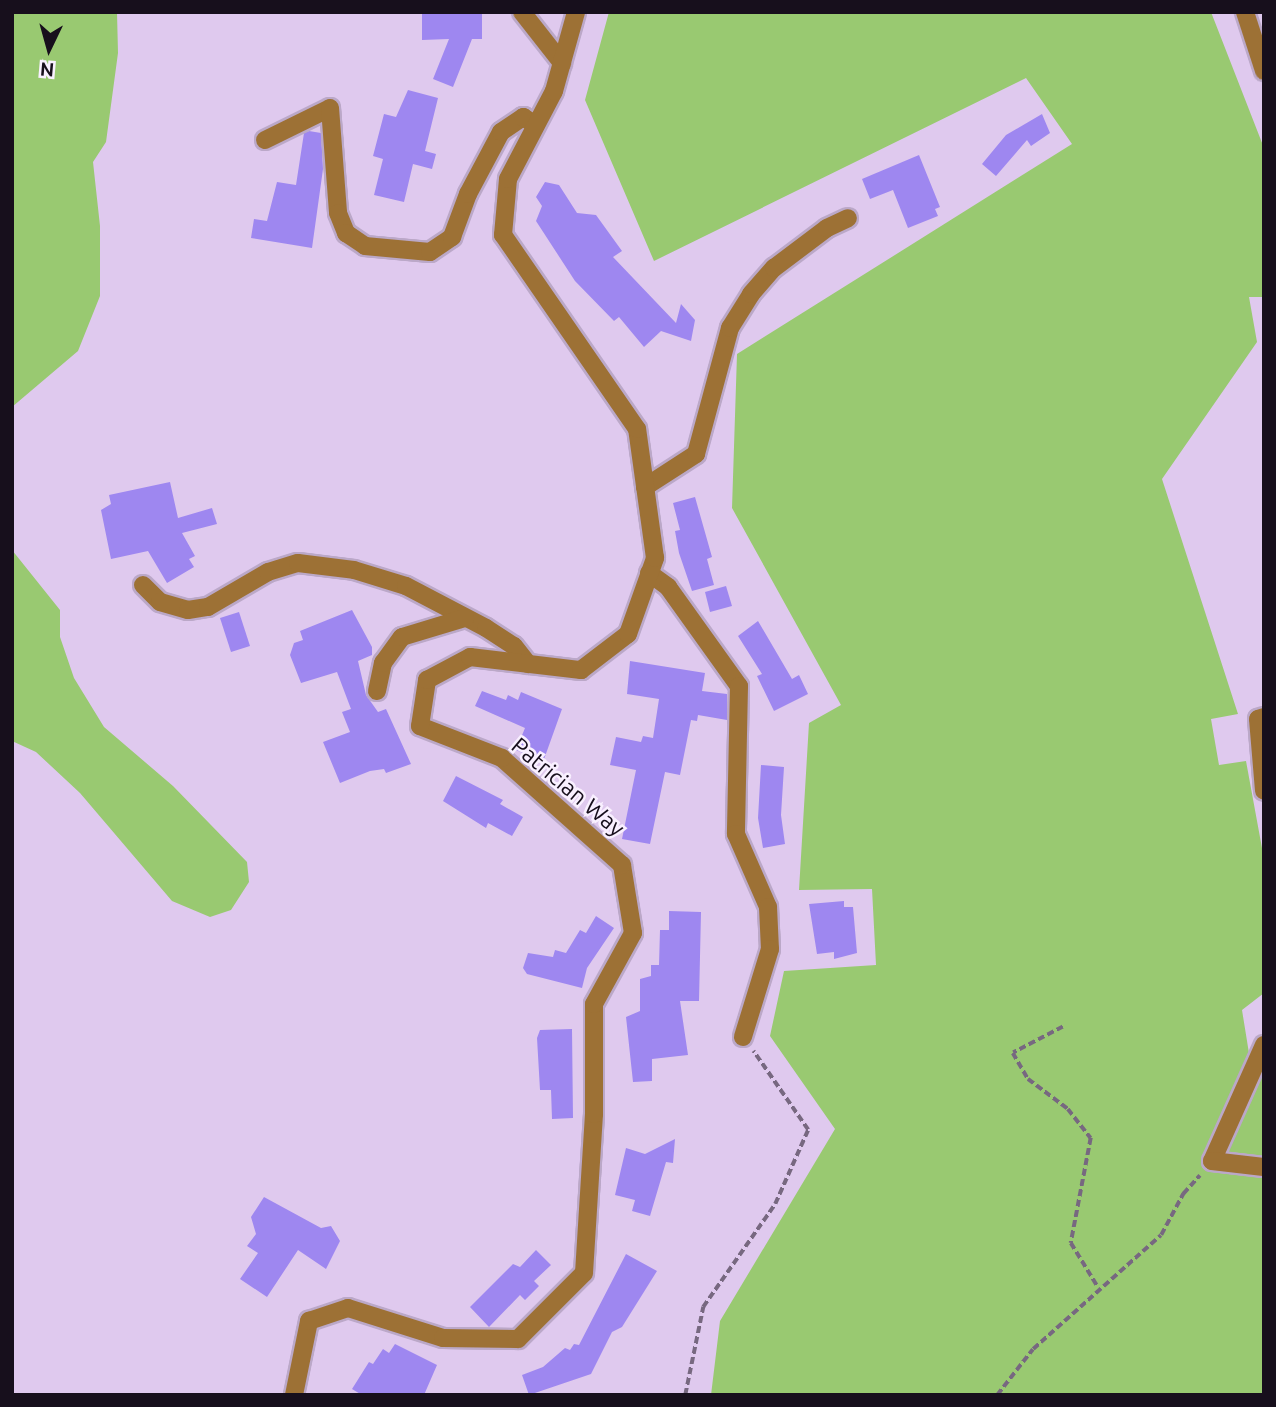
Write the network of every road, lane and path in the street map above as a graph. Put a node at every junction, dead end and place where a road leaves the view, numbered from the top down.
1 (522, 12) edge
2 (576, 12) edge
3 (1245, 12) edge
4 (562, 63) junction
5 (1264, 71) edge
6 (536, 125) junction
7 (265, 140) dead end
8 (848, 218) dead end
9 (645, 487) junction
10 (649, 573) junction
11 (143, 585) dead end
12 (465, 618) junction
13 (528, 664) junction
14 (377, 691) dead end
15 (1264, 717) edge
16 (1264, 791) edge
17 (1063, 1027) dead end
18 (743, 1037) joint
19 (1264, 1045) edge
20 (1212, 1161) junction
21 (1264, 1167) edge
22 (1098, 1287) junction
23 (294, 1395) edge
24 (685, 1395) edge
25 (997, 1395) edge

1 - 4 street
2 - 4 street, Patrician Way
3 - 5 street
4 - 6 street, Patrician Way
6 - 7 street
6 - 9 street, Patrician Way
8 - 9 street
9 - 10 street, Patrician Way
10 - 13 street, Patrician Way
10 - 18 street
11 - 12 street
12 - 13 street
12 - 14 street
13 - 23 street, Patrician Way
15 - 16 street
17 - 22 path
18 - 24 path
19 - 20 street
20 - 21 street
20 - 22 path
22 - 25 path

